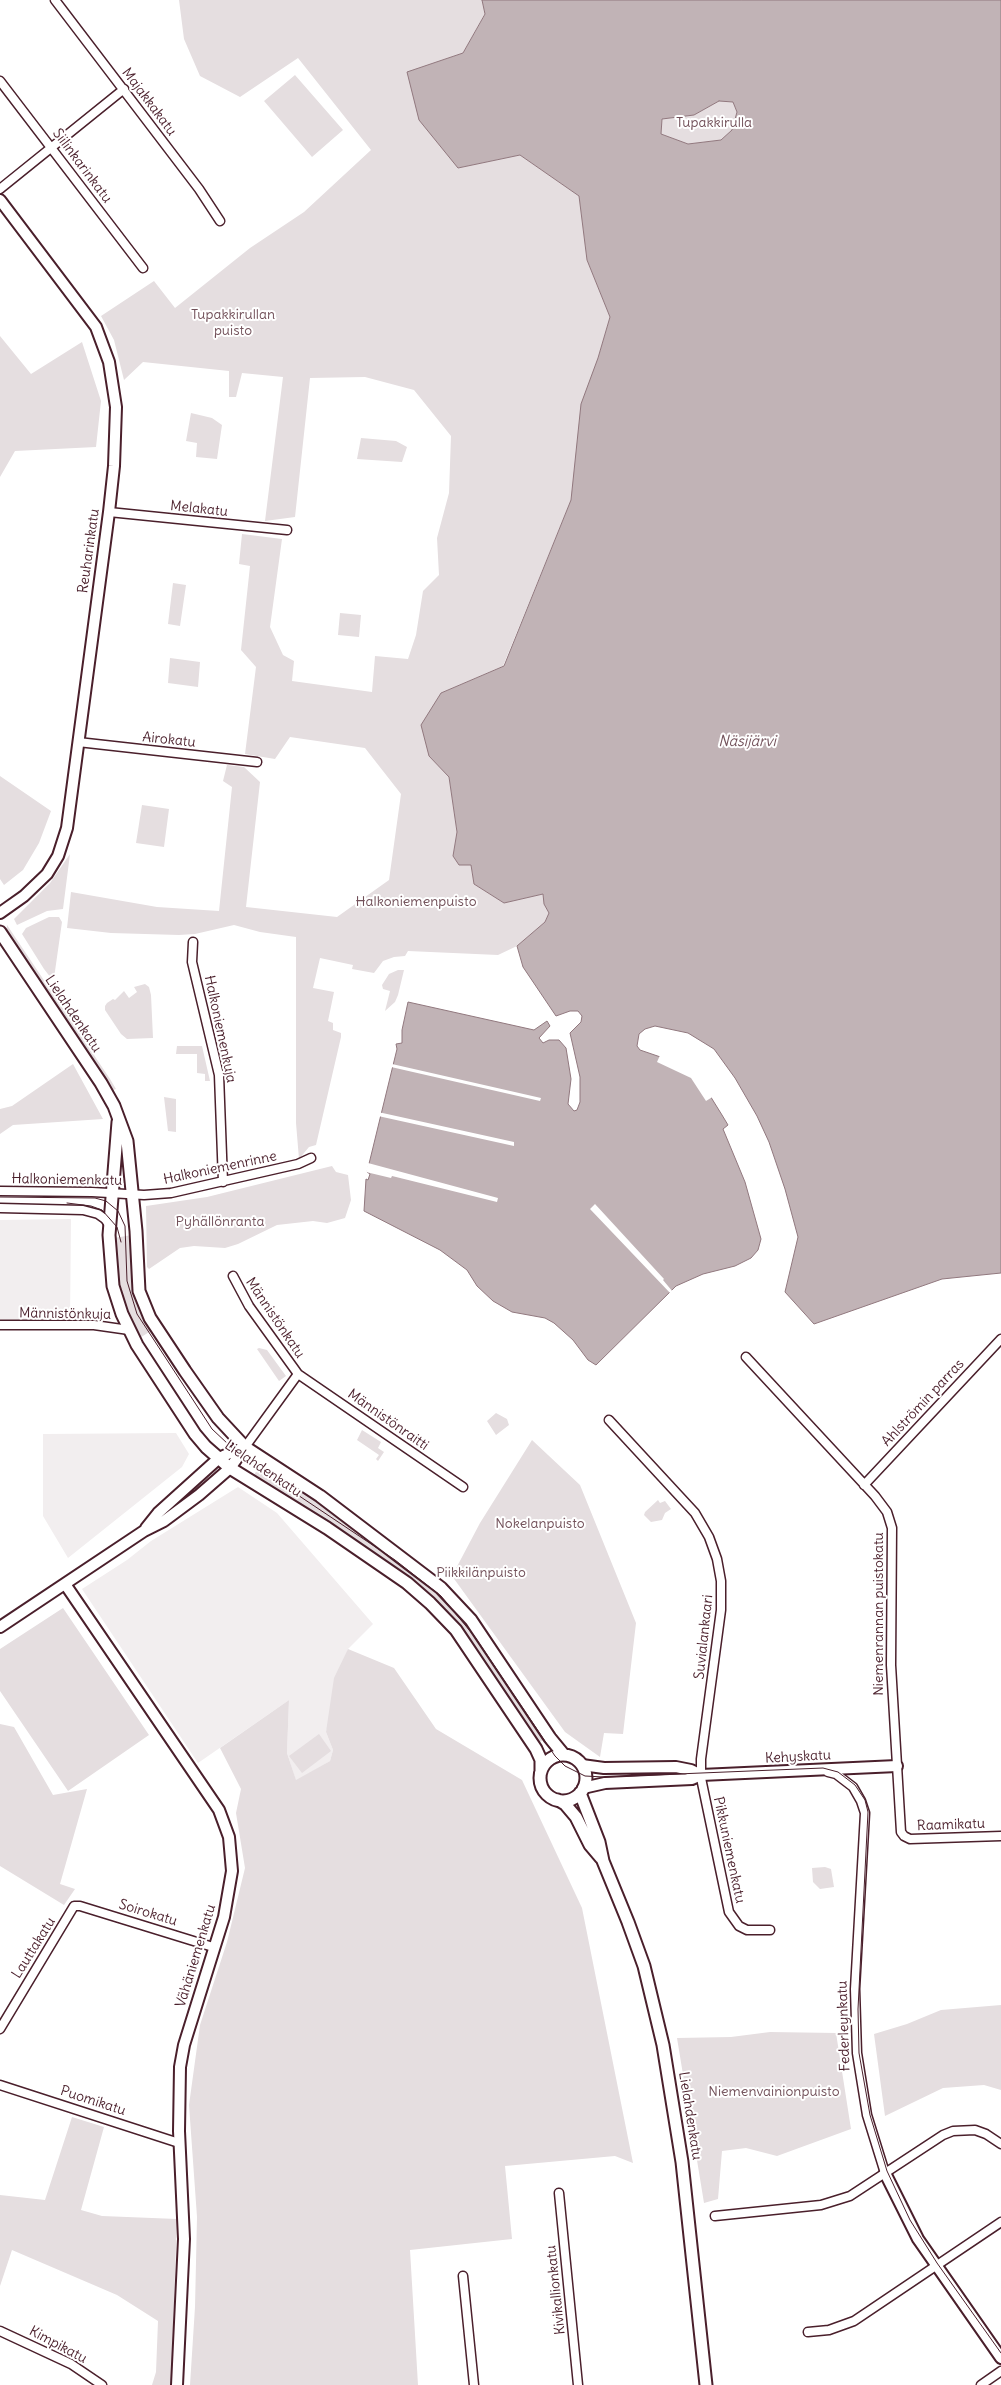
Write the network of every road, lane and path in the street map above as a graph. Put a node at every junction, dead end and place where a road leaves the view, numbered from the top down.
1 (55, 0) edge
2 (0, 81) edge
3 (124, 89) junction
4 (52, 147) junction
5 (0, 189) edge
6 (0, 200) edge
7 (220, 220) dead end
8 (143, 268) dead end
9 (108, 512) junction
10 (287, 530) dead end
11 (78, 742) junction
12 (257, 762) dead end
13 (0, 913) edge
14 (0, 932) edge
15 (193, 942) dead end
16 (118, 1115) junction
17 (312, 1158) dead end
18 (223, 1182) junction
19 (0, 1191) edge
20 (112, 1193) junction
21 (133, 1194) junction
22 (0, 1208) edge
23 (110, 1226) junction
24 (233, 1276) dead end
25 (0, 1326) edge
26 (129, 1330) junction
27 (1001, 1339) edge
28 (746, 1357) dead end
29 (298, 1374) junction
30 (609, 1420) dead end
31 (245, 1447) junction
32 (219, 1458) junction
33 (230, 1468) junction
34 (864, 1484) junction
35 (463, 1487) dead end
36 (144, 1531) junction
37 (65, 1584) junction
38 (0, 1627) edge
39 (564, 1755) junction
40 (582, 1765) junction
41 (897, 1766) junction
42 (820, 1769) junction
43 (541, 1770) junction
44 (701, 1775) junction
45 (581, 1790) junction
46 (558, 1800) junction
47 (904, 1836) joint
48 (1001, 1836) edge
49 (603, 1861) junction
50 (74, 1906) joint
51 (770, 1930) dead end
52 (213, 1947) junction
53 (0, 2029) edge
54 (0, 2085) edge
55 (179, 2143) junction
56 (1001, 2144) edge
57 (885, 2173) junction
58 (559, 2193) dead end
59 (715, 2216) dead end
60 (1001, 2222) edge
61 (935, 2265) junction
62 (463, 2276) dead end
63 (0, 2331) edge
64 (808, 2332) dead end
65 (1001, 2358) edge
66 (1001, 2370) edge
67 (102, 2385) edge
68 (177, 2385) edge
69 (474, 2385) edge
70 (578, 2385) edge
71 (706, 2385) edge
72 (981, 2385) edge

1 - 3 street, Majakkakatu
2 - 4 street, Siilinkarinkatu
3 - 4 street
3 - 7 street, Majakkakatu
4 - 5 street
4 - 8 street, Siilinkarinkatu
6 - 9 street, Reuharinkatu
9 - 10 street, Melakatu
9 - 11 street, Reuharinkatu
11 - 12 street, Airokatu
11 - 13 street, Reuharinkatu
14 - 16 main road, Lielahdenkatu
15 - 18 street, Halkoniemenkuja
16 - 20 main road, Lielahdenkatu
16 - 21 main road, Lielahdenkatu
17 - 18 street, Halkoniemenrinne
18 - 21 street, Halkoniemenrinne
19 - 20 street, Halkoniemenkatu
20 - 21 street, Halkoniemenkatu
20 - 23 main road, Lielahdenkatu
21 - 31 main road, Lielahdenkatu
22 - 23 street, Halkoniemenkatu
23 - 26 main road, Lielahdenkatu
24 - 29 street, Männistönkatu
25 - 26 street, Männistönkuja
26 - 32 main road, Lielahdenkatu
27 - 34 street, Ahlströmin parras
28 - 34 street, Niemenrannan puistokatu
29 - 31 street, Männistönkatu
29 - 35 street, Männistönraitti
30 - 44 street, Suvialankaari
31 - 32 street
31 - 33 street
31 - 39 main road, Lielahdenkatu
32 - 33 main road, Lielahdenkatu
32 - 36 street
33 - 36 street
33 - 43 main road, Lielahdenkatu
34 - 41 street, Niemenrannan puistokatu
36 - 37 street
37 - 38 street
37 - 52 street, Vähäniemenkatu
39 - 40 main road
39 - 43 main road
40 - 44 street, Kehyskatu
40 - 45 main road
41 - 42 street, Kehyskatu
41 - 47 street, Niemenrannan puistokatu
42 - 44 street, Kehyskatu
42 - 57 street, Federleynkatu
43 - 46 main road
44 - 45 street, Kehyskatu
44 - 51 street, Pikkuniemenkatu
45 - 46 main road
45 - 49 main road, Lielahdenkatu
46 - 49 main road, Lielahdenkatu
47 - 48 street, Raamikatu
49 - 71 main road, Lielahdenkatu
50 - 52 street, Soirokatu
50 - 53 street, Lauttakatu
52 - 55 street, Vähäniemenkatu
54 - 55 street, Puomikatu
55 - 68 street, Vähäniemenkatu
56 - 57 street
57 - 59 street
57 - 61 street, Federleynkatu
58 - 70 street, Kivikallionkatu
60 - 61 street
61 - 64 street
61 - 65 street, Federleynkatu
62 - 69 street
63 - 67 street, Kimpikatu
66 - 72 street

